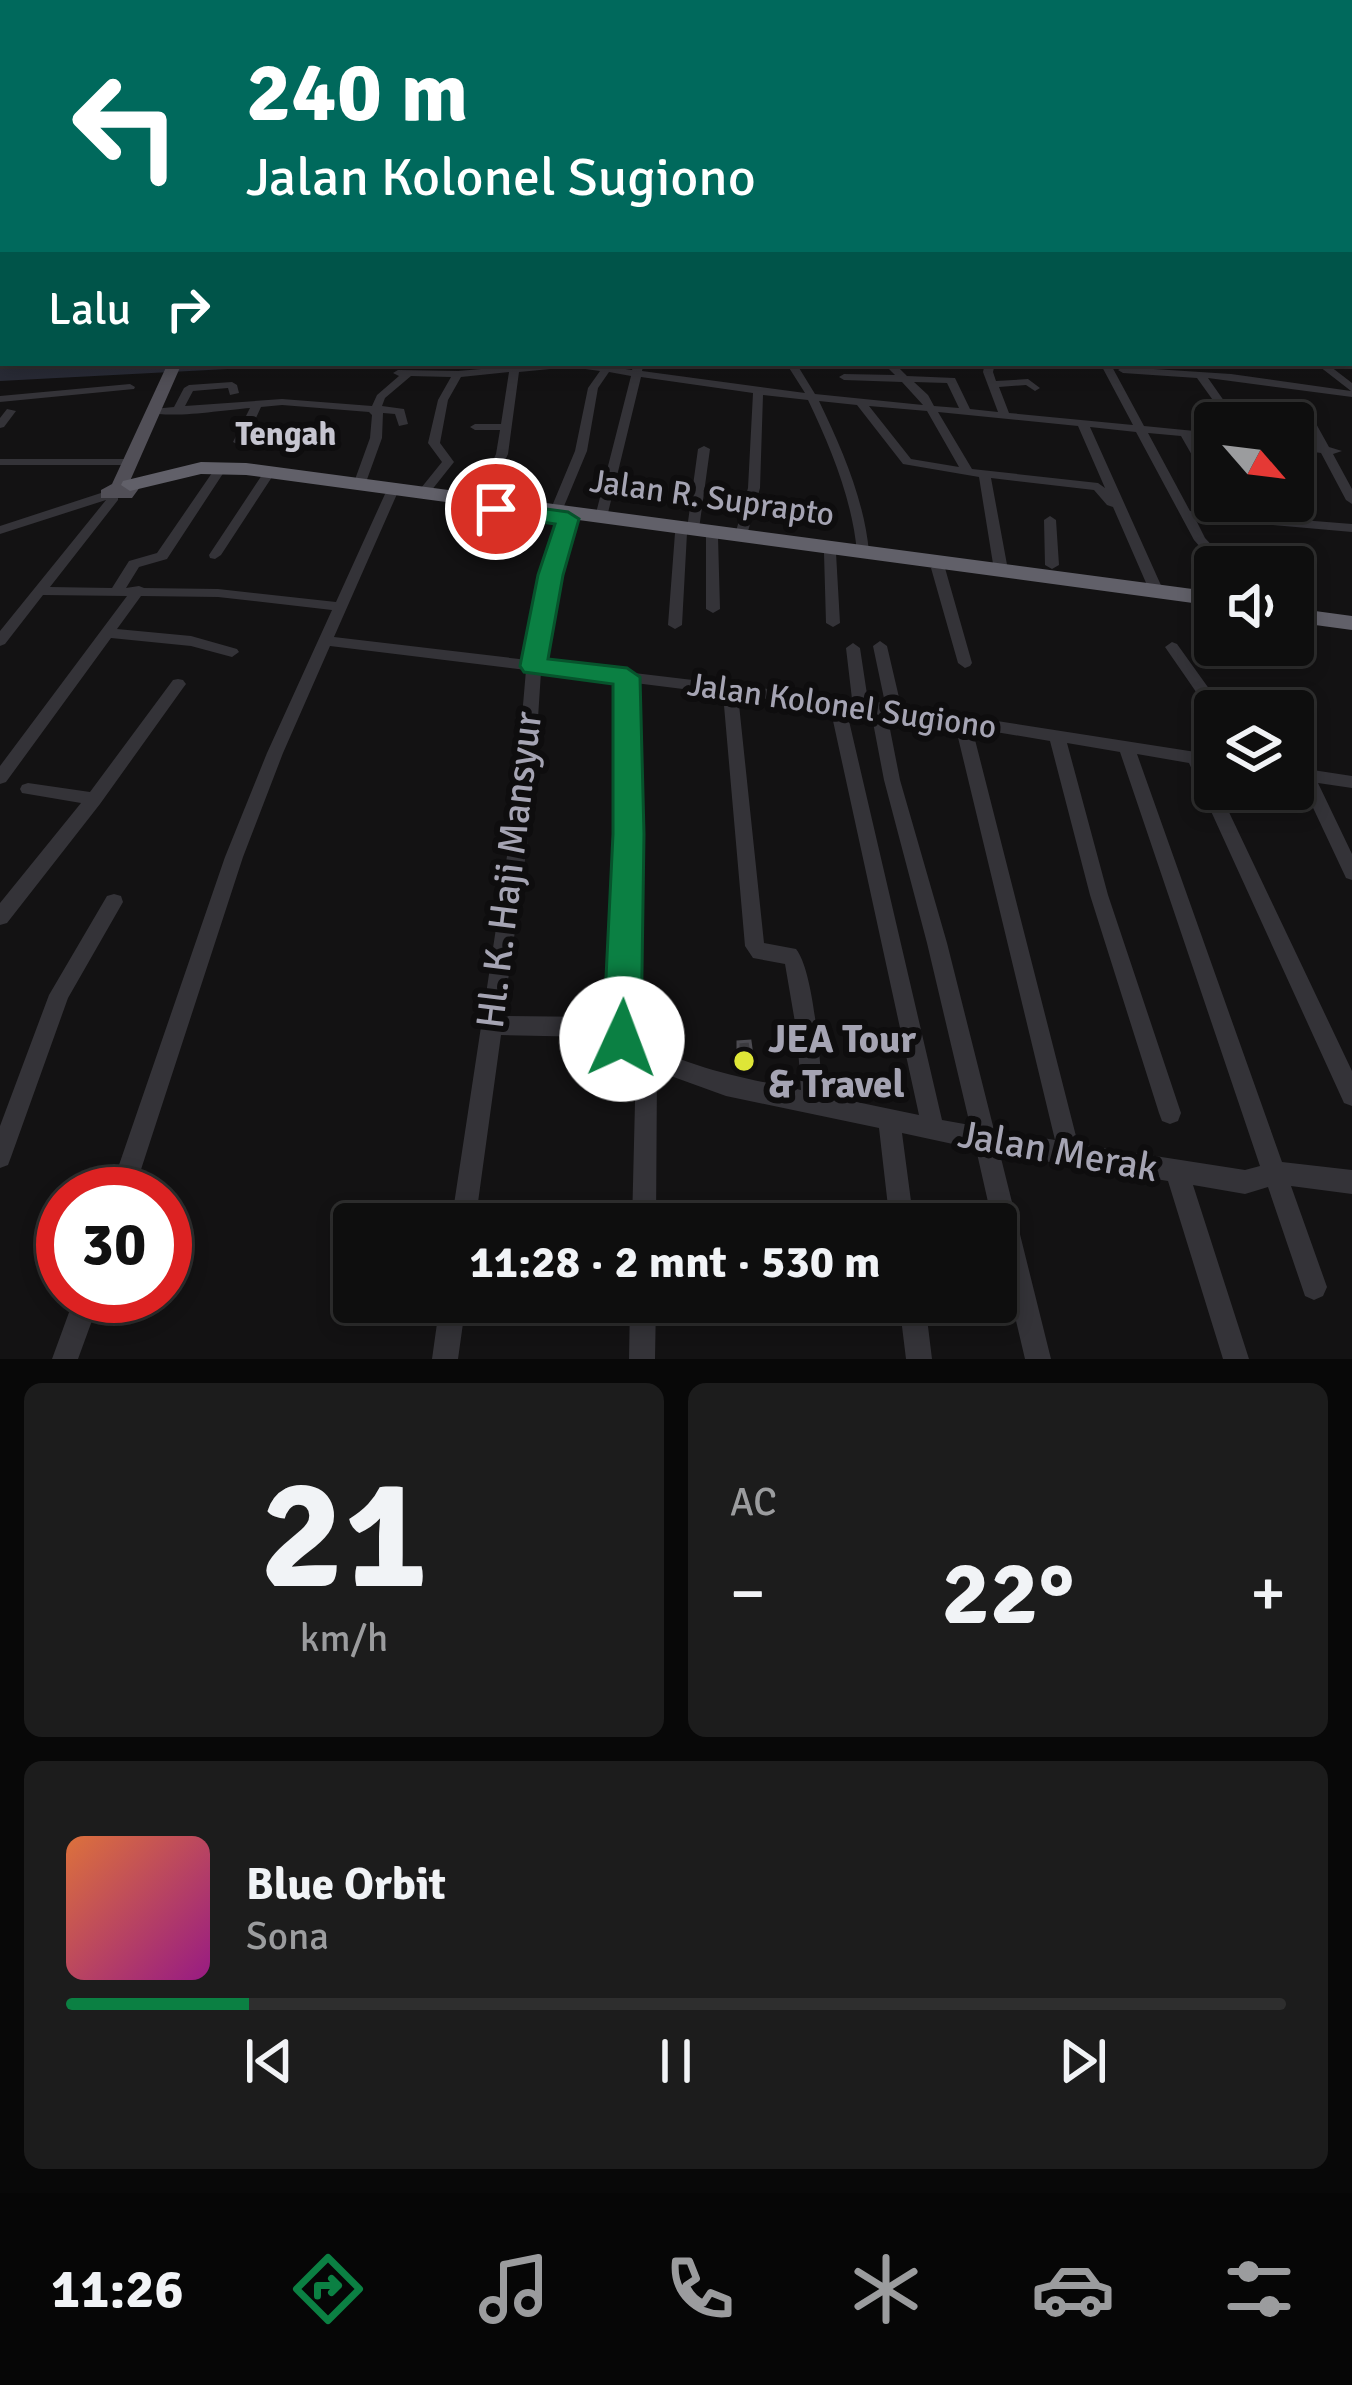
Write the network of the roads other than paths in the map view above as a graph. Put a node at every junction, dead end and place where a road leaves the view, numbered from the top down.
1 (174, 366) edge
2 (534, 366) edge
3 (584, 366) edge
4 (793, 366) edge
5 (892, 366) edge
6 (988, 366) edge
7 (1225, 366) edge
8 (1323, 366) edge
9 (514, 368) junction
10 (638, 368) edge
11 (605, 369) junction
12 (1181, 369) edge
13 (1114, 370) edge
14 (458, 374) junction
15 (875, 375) junction
16 (1200, 375) junction
17 (905, 376) junction
18 (844, 377) dead end
19 (1231, 377) junction
20 (993, 384) junction
21 (130, 387) dead end
22 (1035, 388) dead end
23 (1352, 391) edge
24 (233, 392) dead end
25 (758, 392) junction
26 (811, 397) junction
27 (0, 399) edge
28 (860, 401) junction
29 (1220, 402) edge
30 (896, 405) junction
31 (256, 406) junction
32 (932, 409) junction
33 (11, 411) dead end
34 (177, 411) junction
35 (153, 412) junction
36 (376, 412) junction
37 (966, 412) junction
38 (1005, 416) junction
39 (1082, 422) junction
40 (1314, 423) edge
41 (404, 424) dead end
42 (0, 425) edge
43 (475, 427) dead end
44 (507, 428) junction
45 (1141, 428) junction
46 (1185, 433) junction
47 (1194, 434) edge
48 (239, 442) dead end
49 (704, 449) dead end
50 (1194, 449) edge
51 (1339, 451) edge
52 (0, 462) edge
53 (130, 462) junction
54 (218, 472) junction
55 (968, 472) junction
56 (985, 475) junction
57 (266, 477) junction
58 (359, 484) junction
59 (121, 490) junction
60 (423, 493) junction
61 (392, 494) junction
62 (1352, 500) edge
63 (468, 501) junction
64 (1120, 505) junction
65 (1186, 514) junction
66 (562, 515) junction
67 (1194, 515) edge
68 (601, 517) junction
69 (1050, 520) dead end
70 (1283, 522) edge
71 (1352, 528) edge
72 (0, 530) edge
73 (686, 531) junction
74 (741, 535) junction
75 (1204, 546) edge
76 (863, 552) junction
77 (830, 553) junction
78 (215, 555) dead end
79 (938, 568) junction
80 (1001, 570) junction
81 (1053, 571) junction
82 (1026, 577) junction
83 (139, 590) junction
84 (40, 591) junction
85 (116, 591) junction
86 (1157, 592) junction
87 (1194, 598) edge
88 (1194, 599) edge
89 (340, 608) junction
90 (713, 608) dead end
91 (1314, 615) edge
92 (1352, 620) edge
93 (833, 623) dead end
94 (675, 625) dead end
95 (109, 633) junction
96 (0, 641) edge
97 (325, 641) junction
98 (880, 646) dead end
99 (1172, 646) dead end
100 (853, 648) dead end
101 (232, 652) dead end
102 (965, 663) dead end
103 (533, 666) junction
104 (627, 677) junction
105 (178, 683) dead end
106 (730, 690) junction
107 (1202, 690) edge
108 (837, 703) junction
109 (878, 708) junction
110 (962, 720) junction
111 (1057, 735) junction
112 (1126, 747) junction
113 (1194, 758) edge
114 (1314, 776) edge
115 (0, 778) edge
116 (1352, 782) edge
117 (28, 788) dead end
118 (94, 799) junction
119 (1314, 802) edge
120 (1227, 810) edge
121 (1352, 873) edge
122 (114, 902) dead end
123 (0, 917) edge
124 (490, 1025) junction
125 (622, 1039) junction
126 (646, 1057) junction
127 (1352, 1095) edge
128 (813, 1103) junction
129 (1170, 1114) dead end
130 (889, 1120) junction
131 (933, 1129) junction
132 (986, 1140) junction
133 (1069, 1151) junction
134 (0, 1157) edge
135 (130, 1167) edge
136 (1177, 1172) junction
137 (1276, 1173) junction
138 (1352, 1182) edge
139 (466, 1203) edge
140 (644, 1203) edge
141 (899, 1203) edge
142 (1314, 1287) dead end
143 (78, 1323) edge
144 (450, 1323) edge
145 (643, 1323) edge
146 (915, 1323) edge
147 (65, 1359) edge
148 (445, 1359) edge
149 (642, 1359) edge
150 (920, 1359) edge
151 (1038, 1359) edge
152 (1236, 1359) edge

1 - 35 main road
2 - 9 street
3 - 11 street
4 - 26 street
5 - 17 street
6 - 20 street
7 - 19 street
8 - 23 street
9 - 14 street
9 - 44 street
10 - 11 street
10 - 25 street
10 - 68 street
11 - 66 street, Hl. K. Haji Mansyur
12 - 13 street
12 - 16 street
13 - 45 street
14 - 36 street
14 - 60 street
15 - 17 street
15 - 18 street
15 - 30 street
16 - 19 street
16 - 29 street
17 - 32 street
17 - 37 street
19 - 23 street
20 - 22 street
20 - 38 street
21 - 27 street
24 - 34 street
25 - 26 street
25 - 74 street
26 - 28 street
26 - 76 street
28 - 30 street
28 - 55 street
30 - 32 street
31 - 34 street
31 - 36 street
31 - 48 street
32 - 37 street
32 - 55 street
33 - 42 street
34 - 35 street
35 - 53 main road
36 - 41 street
36 - 58 street
37 - 38 street
38 - 39 street
39 - 45 street
39 - 64 street
40 - 51 street
43 - 44 street
44 - 63 street
45 - 46 street
45 - 65 street
46 - 47 street
46 - 50 street
49 - 73 street
51 - 62 street
52 - 53 street
53 - 59 main road
54 - 57 highway, Jalan R. Suprapto
54 - 59 highway, Jalan R. Suprapto
54 - 85 street
55 - 56 street
56 - 64 street
56 - 80 street
57 - 61 highway, Jalan R. Suprapto
57 - 78 street
58 - 59 highway, Jalan R. Suprapto
58 - 60 highway, Jalan R. Suprapto
59 - 72 street
59 - 84 street
60 - 63 highway, Jalan R. Suprapto
61 - 63 highway, Jalan R. Suprapto
61 - 89 street
63 - 66 highway, Jalan R. Suprapto
64 - 86 street
65 - 67 street
65 - 75 street
66 - 68 highway, Jalan R. Suprapto
66 - 73 highway, Jalan R. Suprapto
66 - 103 street, Hl. K. Haji Mansyur
68 - 73 highway, Jalan R. Suprapto
69 - 81 street
70 - 71 street
73 - 74 highway, Jalan R. Suprapto
73 - 77 highway, Jalan R. Suprapto
73 - 90 street
73 - 94 street
74 - 76 highway, Jalan R. Suprapto
76 - 80 highway, Jalan R. Suprapto
77 - 79 highway, Jalan R. Suprapto
77 - 93 street
79 - 82 highway, Jalan R. Suprapto
79 - 102 street
80 - 82 highway, Jalan R. Suprapto
81 - 82 highway, Jalan R. Suprapto
81 - 86 highway, Jalan R. Suprapto
82 - 88 highway, Jalan R. Suprapto
83 - 85 street
83 - 89 street
83 - 95 street
84 - 85 street
84 - 96 street
86 - 87 highway, Jalan R. Suprapto
89 - 97 street
91 - 92 highway
95 - 101 street
95 - 115 street
97 - 103 street, Jalan Kolonel Sugiono
97 - 135 street
98 - 109 street
99 - 107 street
100 - 109 street
103 - 104 street, Jalan Kolonel Sugiono
103 - 124 street, Hl. K. Haji Mansyur
104 - 106 street, Jalan Kolonel Sugiono
104 - 125 street
105 - 118 street
106 - 108 street, Jalan Kolonel Sugiono
106 - 128 street
108 - 109 street, Jalan Kolonel Sugiono
108 - 131 street
109 - 110 street, Jalan Kolonel Sugiono
109 - 132 street
110 - 111 street, Jalan Kolonel Sugiono
110 - 133 street
111 - 112 street, Jalan Kolonel Sugiono
111 - 129 street
112 - 113 street, Jalan Kolonel Sugiono
112 - 137 street
114 - 116 street
117 - 118 street
118 - 123 street
119 - 121 street
120 - 127 street
122 - 134 street
124 - 125 street, Jalan Merak
124 - 139 street, Hl. K. Haji Mansyur
125 - 126 street, Jalan Merak
126 - 128 street, Jalan Merak
126 - 140 street
128 - 130 street, Jalan Merak
130 - 131 street, Jalan Merak
130 - 141 street
131 - 132 street, Jalan Merak
132 - 133 street, Jalan Merak
132 - 151 street
133 - 136 street, Jalan Merak
136 - 137 street, Jalan Merak
136 - 152 street
137 - 138 street, Jalan Merak
137 - 142 street
143 - 147 street
144 - 148 street
145 - 149 street
146 - 150 street

